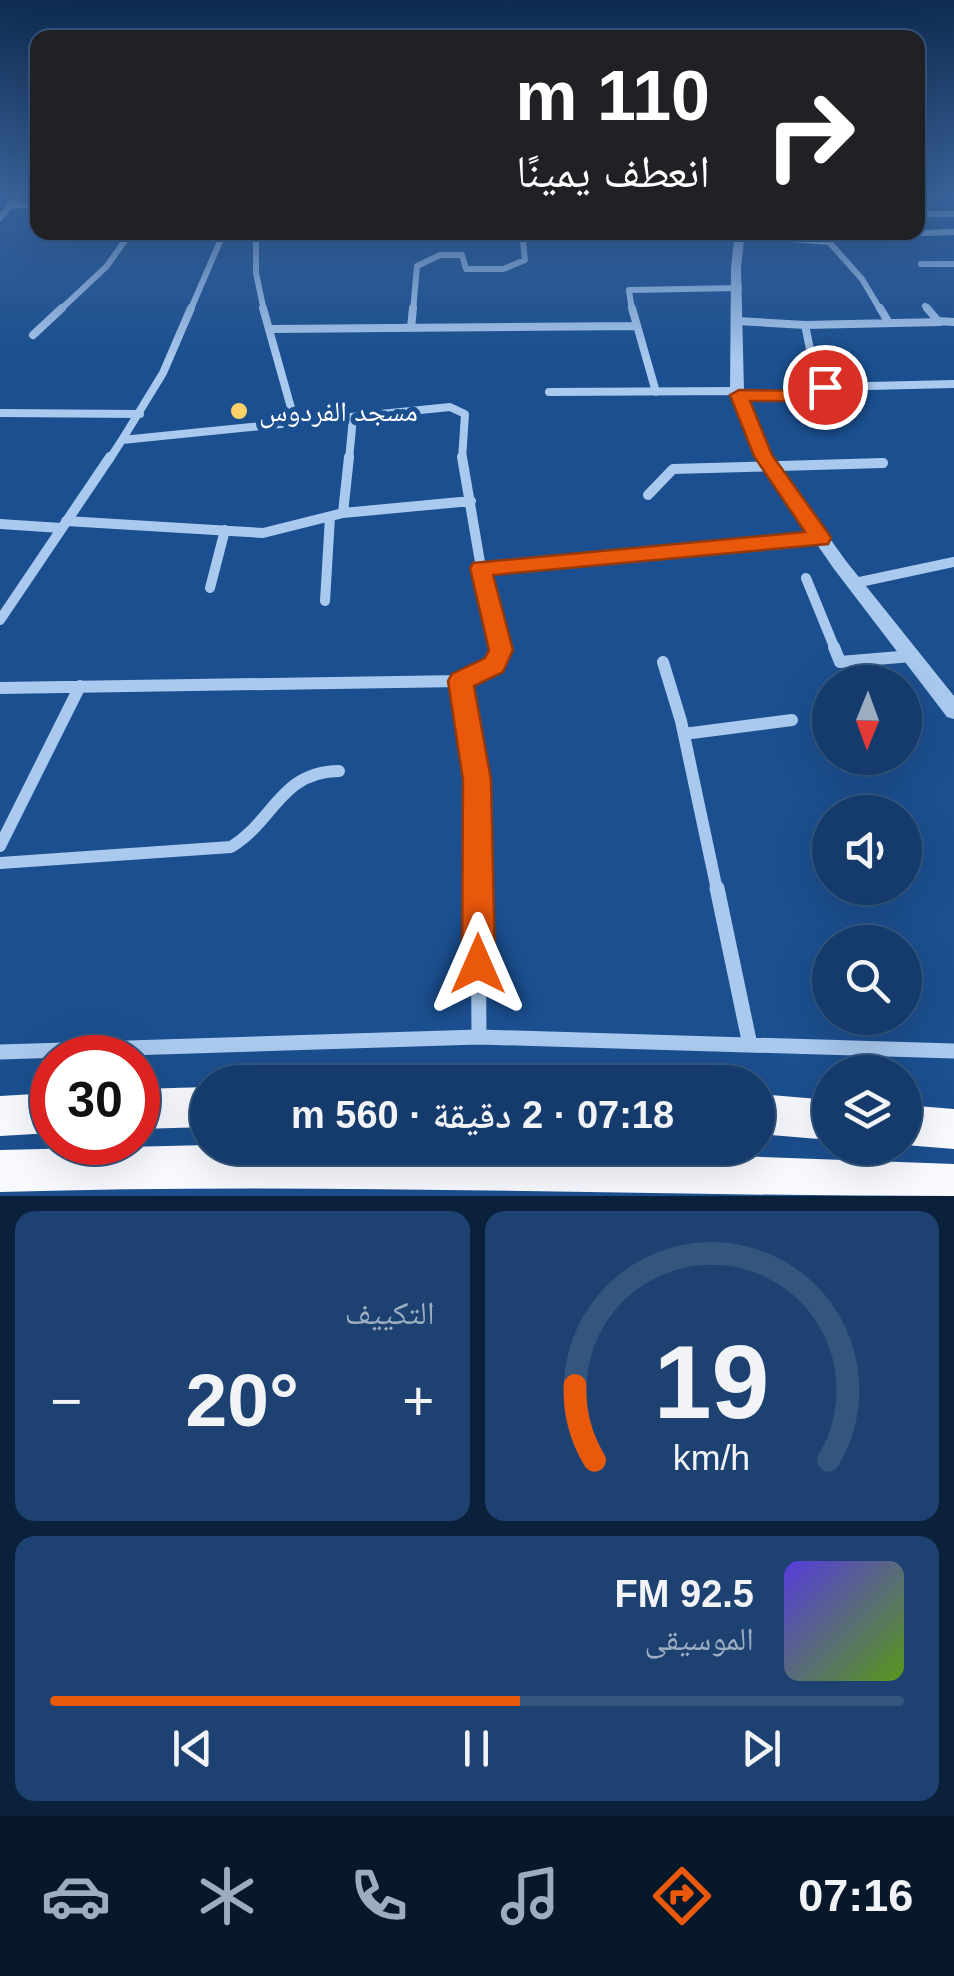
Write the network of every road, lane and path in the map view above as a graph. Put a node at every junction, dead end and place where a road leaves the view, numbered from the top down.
1 (120, 249) edge
2 (217, 249) edge
3 (254, 249) edge
4 (524, 249) edge
5 (738, 249) edge
6 (834, 249) edge
7 (921, 264) dead end
8 (954, 264) edge
9 (739, 288) junction
10 (925, 306) dead end
11 (738, 322) junction
12 (940, 322) junction
13 (954, 322) edge
14 (889, 323) junction
15 (804, 324) junction
16 (635, 326) junction
17 (412, 328) junction
18 (270, 329) junction
19 (33, 336) dead end
20 (954, 384) edge
21 (825, 387) junction
22 (549, 392) dead end
23 (656, 392) junction
24 (738, 393) junction
25 (0, 413) edge
26 (140, 414) junction
27 (353, 416) junction
28 (295, 422) junction
29 (122, 440) junction
30 (882, 463) dead end
31 (771, 467) junction
32 (648, 495) dead end
33 (472, 501) junction
34 (343, 514) junction
35 (330, 517) junction
36 (0, 524) edge
37 (64, 525) junction
38 (226, 530) junction
39 (820, 538) junction
40 (954, 562) edge
41 (481, 568) junction
42 (806, 578) dead end
43 (855, 583) junction
44 (210, 588) dead end
45 (325, 601) dead end
46 (0, 620) edge
47 (913, 656) junction
48 (662, 662) dead end
49 (460, 681) junction
50 (80, 686) junction
51 (0, 688) edge
52 (954, 711) edge
53 (792, 720) dead end
54 (684, 734) junction
55 (340, 771) dead end
56 (0, 846) edge
57 (0, 863) edge
58 (479, 1037) junction
59 (750, 1045) junction
60 (954, 1051) edge
61 (0, 1052) edge
62 (160, 1108) edge
63 (190, 1108) edge
64 (30, 1114) edge
65 (775, 1115) edge
66 (0, 1116) edge
67 (812, 1118) edge
68 (922, 1127) edge
69 (954, 1129) edge
70 (0, 1171) edge
71 (954, 1185) edge

1 - 19 street
2 - 26 street
3 - 18 street
4 - 17 street
5 - 9 street
6 - 14 street
7 - 8 street
9 - 11 street
9 - 16 street
10 - 12 street
11 - 15 street
11 - 24 street
12 - 13 street
12 - 14 street
14 - 15 street
15 - 21 street
16 - 17 street
16 - 23 street
17 - 18 street
18 - 28 street
20 - 21 street
21 - 24 street
22 - 23 street
23 - 24 street
24 - 31 street
25 - 26 street
26 - 29 street
27 - 28 street
27 - 33 street
27 - 34 street
28 - 29 street
29 - 37 street
30 - 31 street
31 - 32 street
31 - 39 street
33 - 34 street
33 - 41 street
34 - 35 street
35 - 38 street
35 - 45 street
36 - 37 street
37 - 38 street
37 - 46 street
38 - 44 street
39 - 41 street
39 - 43 street
40 - 43 street
41 - 49 street
42 - 47 street
43 - 47 street
47 - 52 street
48 - 54 street
49 - 50 street
49 - 58 street
50 - 51 street
50 - 56 street
53 - 54 street
54 - 59 street
55 - 57 street
58 - 59 street
58 - 61 street
59 - 60 street
62 - 63 highway
64 - 66 highway
65 - 67 highway
68 - 69 highway
70 - 71 highway

